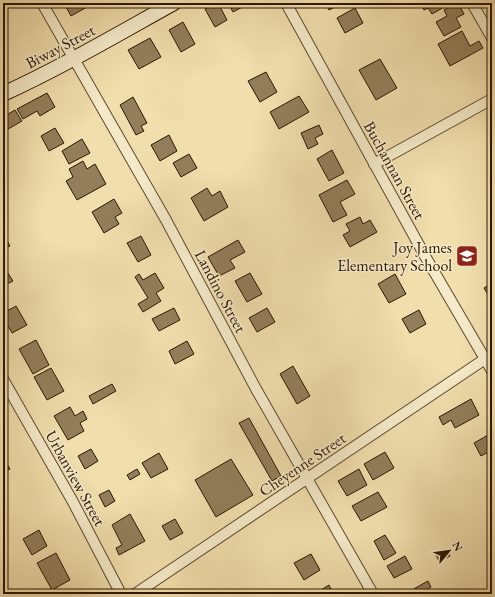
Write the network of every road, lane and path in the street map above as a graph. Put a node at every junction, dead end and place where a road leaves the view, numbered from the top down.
1 (42, 3) edge
2 (174, 3) edge
3 (286, 3) edge
4 (472, 3) edge
5 (492, 38) edge
6 (73, 59) junction
7 (3, 94) edge
8 (492, 99) edge
9 (374, 164) junction
10 (485, 359) junction
11 (492, 371) edge
12 (3, 379) edge
13 (308, 478) junction
14 (120, 594) edge
15 (135, 594) edge
16 (373, 594) edge

1 - 6 street, Landino Street
2 - 6 street, Biway Street
3 - 9 street, Buchannan Street
4 - 5 street
6 - 7 street, Biway Street
6 - 13 street, Landino Street
8 - 9 street
9 - 10 street, Buchannan Street
10 - 11 street, Buchannan Street
10 - 13 street, Cheyenne Street
12 - 14 street, Urbanview Street
13 - 15 street, Cheyenne Street
13 - 16 street, Landino Street

